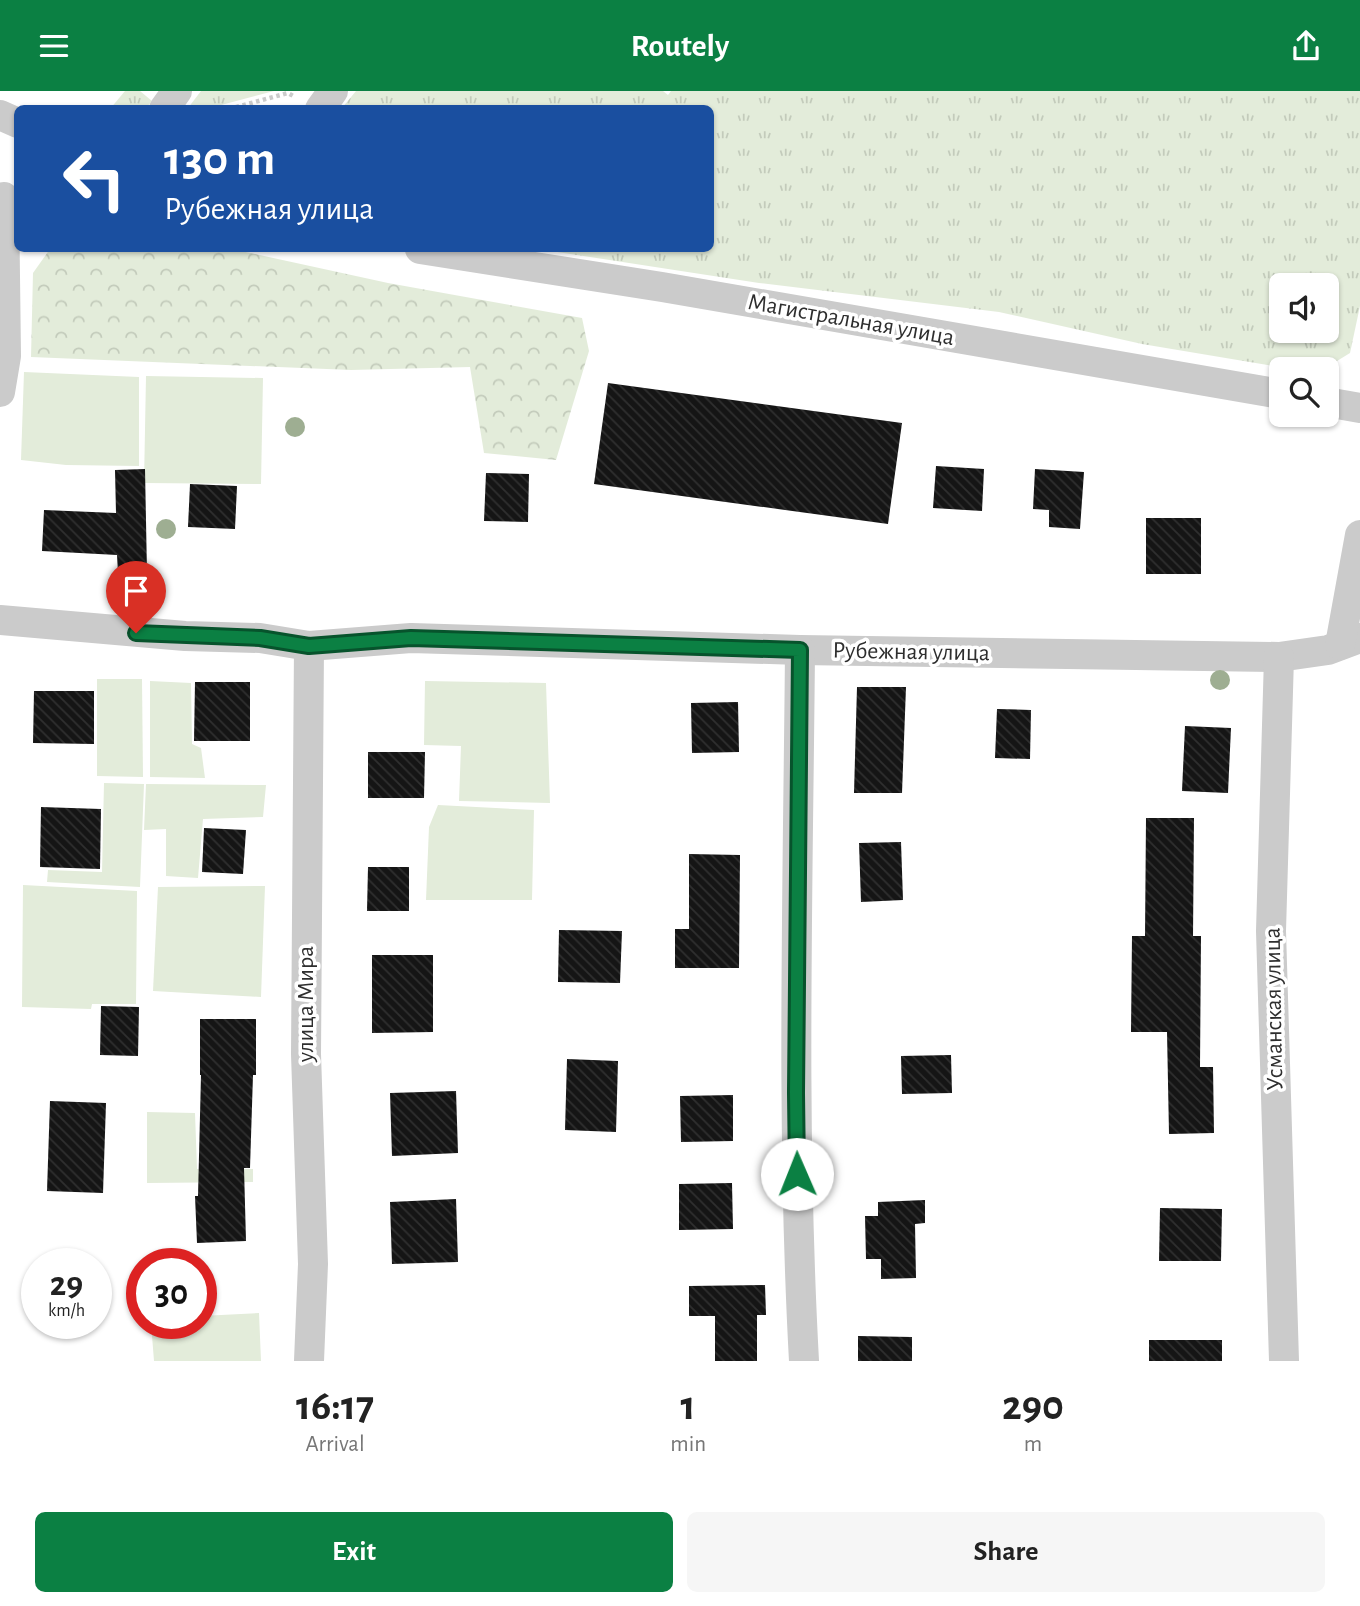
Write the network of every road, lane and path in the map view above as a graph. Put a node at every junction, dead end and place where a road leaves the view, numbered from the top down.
1 (333, 91) edge
2 (244, 105) edge
3 (312, 105) edge
4 (7, 197) edge
5 (440, 252) edge
6 (0, 392) edge
7 (1269, 392) edge
8 (1339, 404) edge
9 (1360, 408) edge
10 (1360, 535) edge
11 (0, 619) edge
12 (1350, 641) edge
13 (309, 646) junction
14 (800, 650) junction
15 (1279, 657) junction
16 (309, 1361) edge
17 (804, 1361) edge
18 (1284, 1361) edge

1 - 3 street
2 - 3 path
4 - 6 street
5 - 7 street, Магистральная улица
8 - 9 street
10 - 12 street
11 - 13 street, Рубежная улица
12 - 15 street, Рубежная улица
13 - 14 street, Рубежная улица
13 - 16 street, улица Мира
14 - 15 street, Рубежная улица
14 - 17 street
15 - 18 street, Усманская улица

